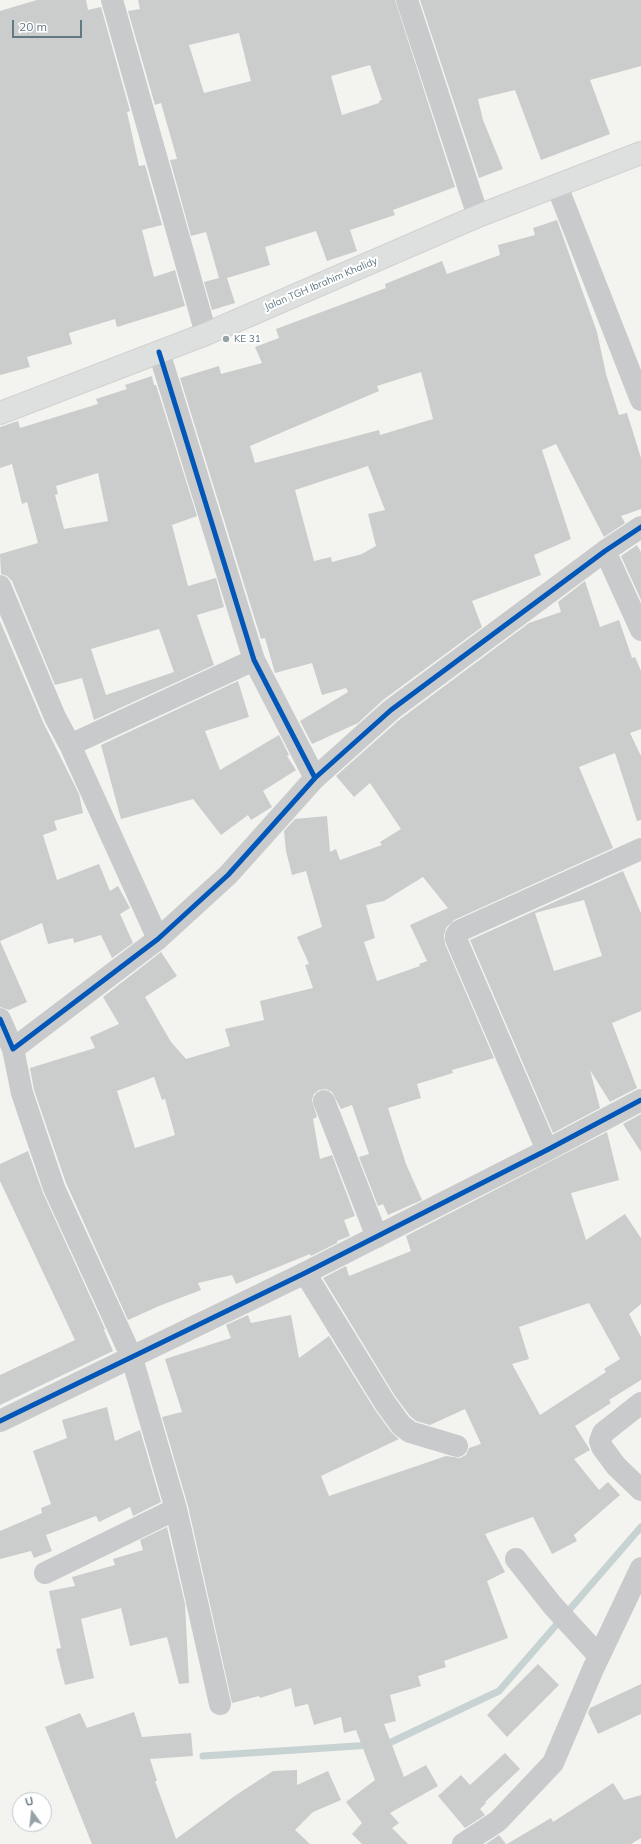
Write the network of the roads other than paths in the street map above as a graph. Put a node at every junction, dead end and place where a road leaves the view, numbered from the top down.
1 (112, 0) edge
2 (407, 0) edge
3 (641, 153) edge
4 (557, 186) junction
5 (478, 216) junction
6 (206, 334) junction
7 (159, 352) junction
8 (641, 400) edge
9 (0, 413) edge
10 (641, 527) edge
11 (605, 551) junction
12 (0, 586) edge
13 (641, 630) edge
14 (254, 660) junction
15 (70, 745) junction
16 (315, 778) junction
17 (641, 849) edge
18 (158, 939) junction
19 (0, 1019) edge
20 (13, 1049) junction
21 (641, 1100) edge
22 (324, 1101) dead end
23 (547, 1150) junction
24 (376, 1236) junction
25 (305, 1273) junction
26 (132, 1358) junction
27 (641, 1403) edge
28 (0, 1421) edge
29 (457, 1446) dead end
30 (641, 1490) edge
31 (176, 1509) junction
32 (516, 1559) dead end
33 (641, 1568) edge
34 (45, 1573) dead end
35 (599, 1656) junction
36 (220, 1704) dead end
37 (463, 1844) edge

1 - 6 street
2 - 5 street
3 - 4 main road, Jalan TGH Ibrahim Khalidy
4 - 5 main road, Jalan TGH Ibrahim Khalidy
4 - 8 street
5 - 6 main road, Jalan TGH Ibrahim Khalidy
6 - 7 main road, Jalan TGH Ibrahim Khalidy
7 - 9 main road, Jalan TGH Ibrahim Khalidy
7 - 14 street
10 - 11 street
11 - 13 street
11 - 16 street
12 - 15 street
14 - 15 street
14 - 16 street
15 - 18 street
16 - 18 street
17 - 23 street
18 - 20 street
19 - 20 street
20 - 26 street
21 - 23 street
22 - 24 street
23 - 24 street
24 - 25 street
25 - 26 street
25 - 29 street
26 - 28 street
26 - 31 street
27 - 30 street
31 - 34 street
31 - 36 street
32 - 35 street
33 - 35 street
35 - 37 street

